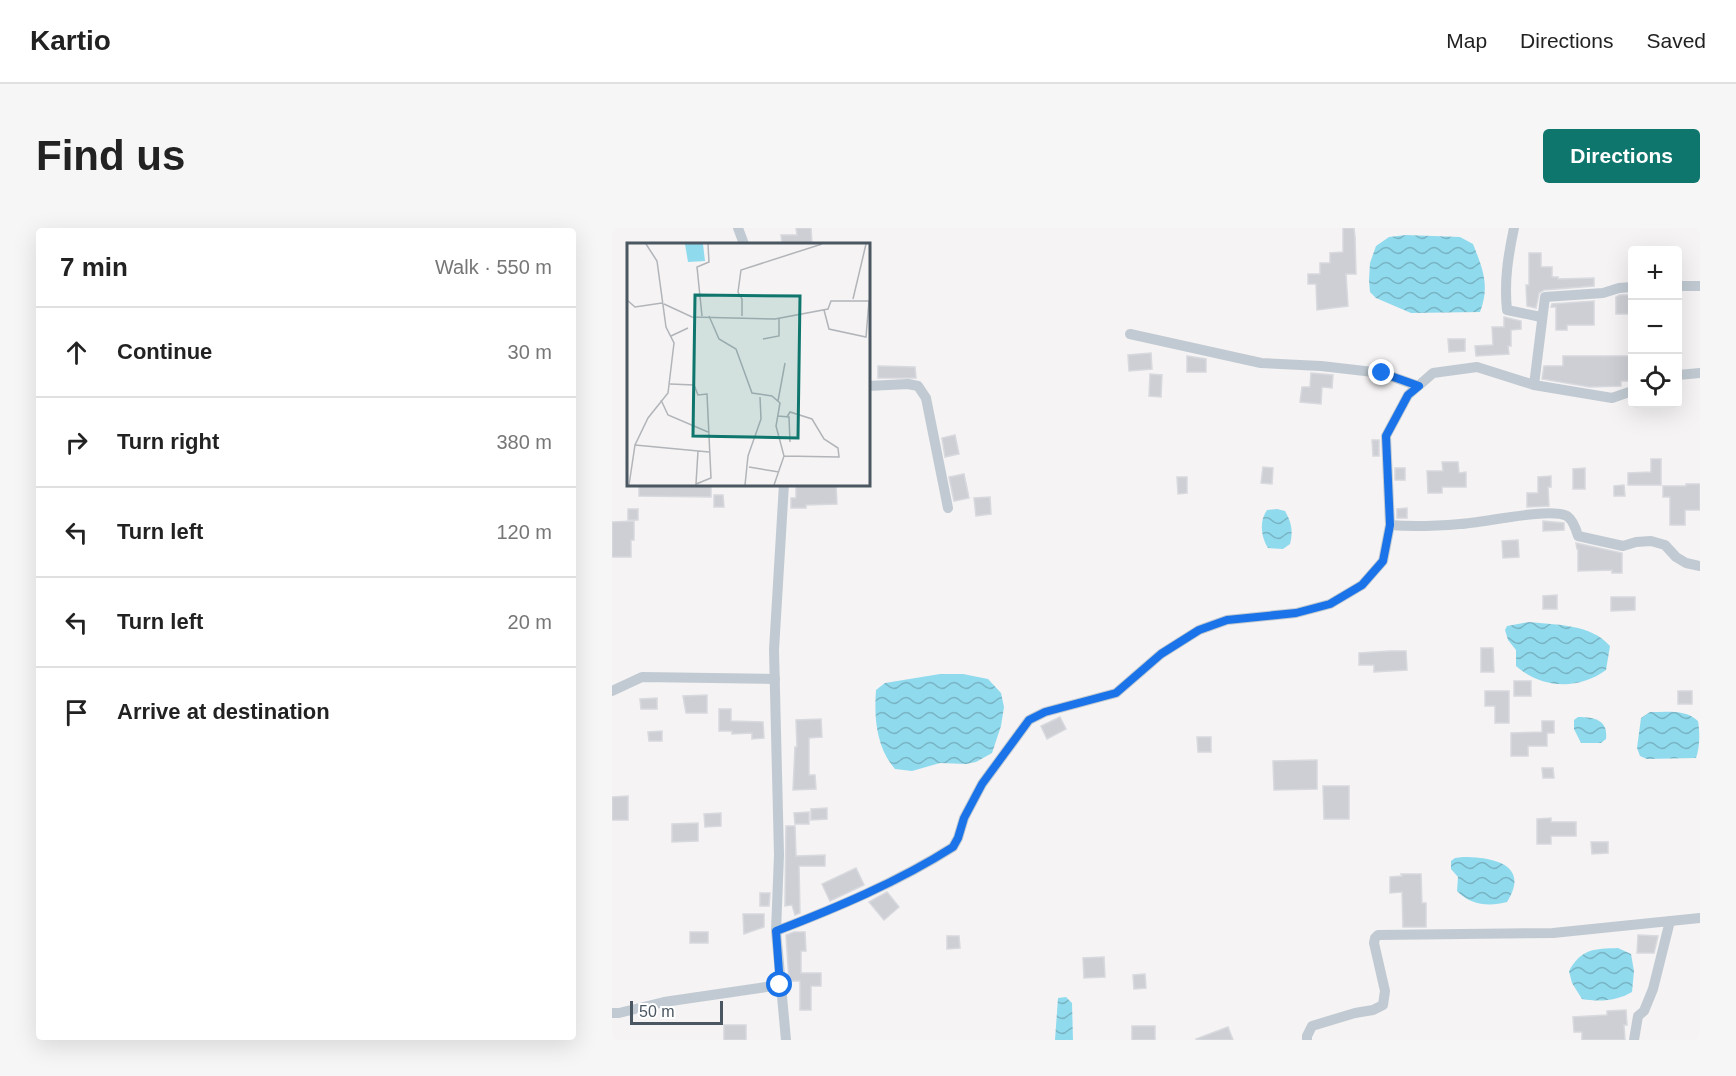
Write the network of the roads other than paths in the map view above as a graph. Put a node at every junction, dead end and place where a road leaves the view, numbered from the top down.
1 (738, 228) edge
2 (1514, 228) edge
3 (744, 243) edge
4 (1682, 286) edge
5 (1700, 286) edge
6 (1628, 287) edge
7 (1541, 317) junction
8 (1130, 334) dead end
9 (1700, 372) edge
10 (1682, 374) edge
11 (1534, 385) junction
12 (1419, 386) junction
13 (870, 387) edge
14 (1628, 393) edge
15 (784, 486) edge
16 (948, 508) dead end
17 (1390, 525) junction
18 (1700, 566) edge
19 (775, 679) junction
20 (612, 691) edge
21 (1700, 918) edge
22 (1670, 921) junction
23 (776, 931) junction
24 (780, 985) junction
25 (612, 1013) edge
26 (786, 1040) edge
27 (1307, 1040) edge
28 (1634, 1040) edge

1 - 3 street
2 - 7 street
4 - 5 street
6 - 7 street
7 - 11 street
8 - 12 street
9 - 10 street
11 - 12 street
11 - 14 street
12 - 17 street
13 - 16 street
15 - 19 street
17 - 18 street
17 - 23 street
19 - 20 street
19 - 23 street
21 - 22 street
22 - 27 street
22 - 28 street
23 - 24 street
24 - 25 street
24 - 26 street

